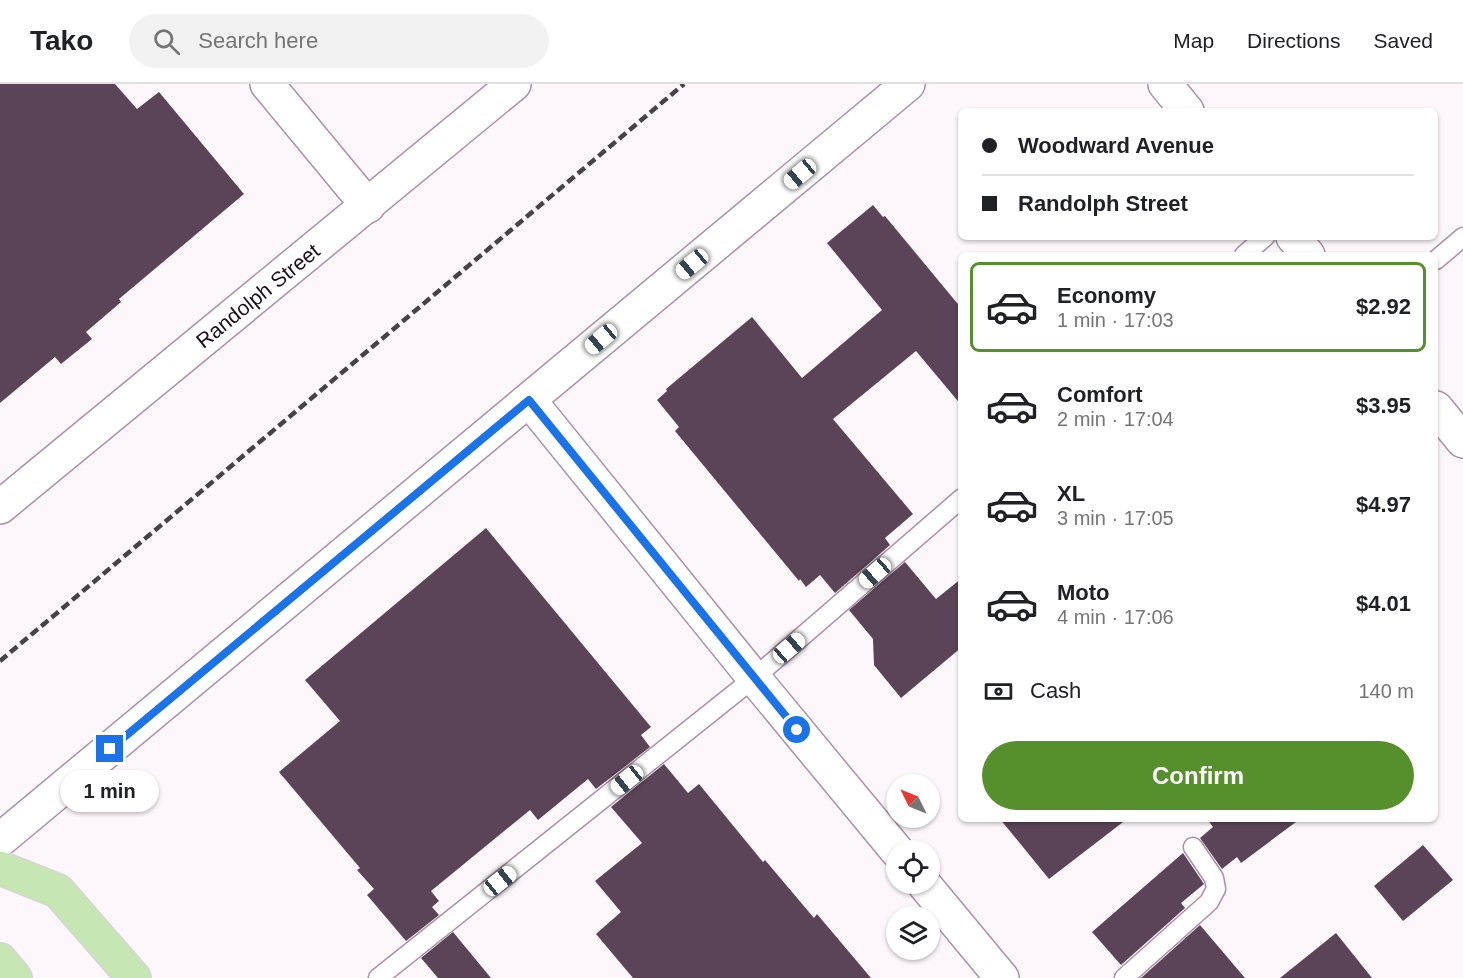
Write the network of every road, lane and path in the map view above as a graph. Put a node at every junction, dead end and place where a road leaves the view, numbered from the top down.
1 (267, 84) edge
2 (514, 84) edge
3 (908, 84) edge
4 (1165, 84) edge
5 (1185, 108) edge
6 (368, 206) junction
7 (1463, 237) edge
8 (1262, 240) edge
9 (1296, 240) edge
10 (1248, 252) edge
11 (1306, 252) edge
12 (1438, 258) edge
13 (529, 400) junction
14 (958, 501) edge
15 (0, 507) edge
16 (754, 678) junction
17 (0, 840) edge
18 (889, 840) edge
19 (1193, 847) dead end
20 (0, 868) edge
21 (932, 894) edge
22 (0, 960) edge
23 (15, 978) edge
24 (134, 978) edge
25 (378, 978) edge
26 (1002, 978) edge
27 (1124, 978) edge

1 - 6 street
2 - 6 street, Randolph Street
3 - 13 street
4 - 5 street
6 - 15 street, Randolph Street
7 - 12 lane
8 - 10 lane
9 - 11 street
13 - 16 street
13 - 17 street
14 - 16 lane
16 - 18 street
16 - 25 lane
19 - 27 lane
20 - 24 main road
21 - 26 street
22 - 23 main road

